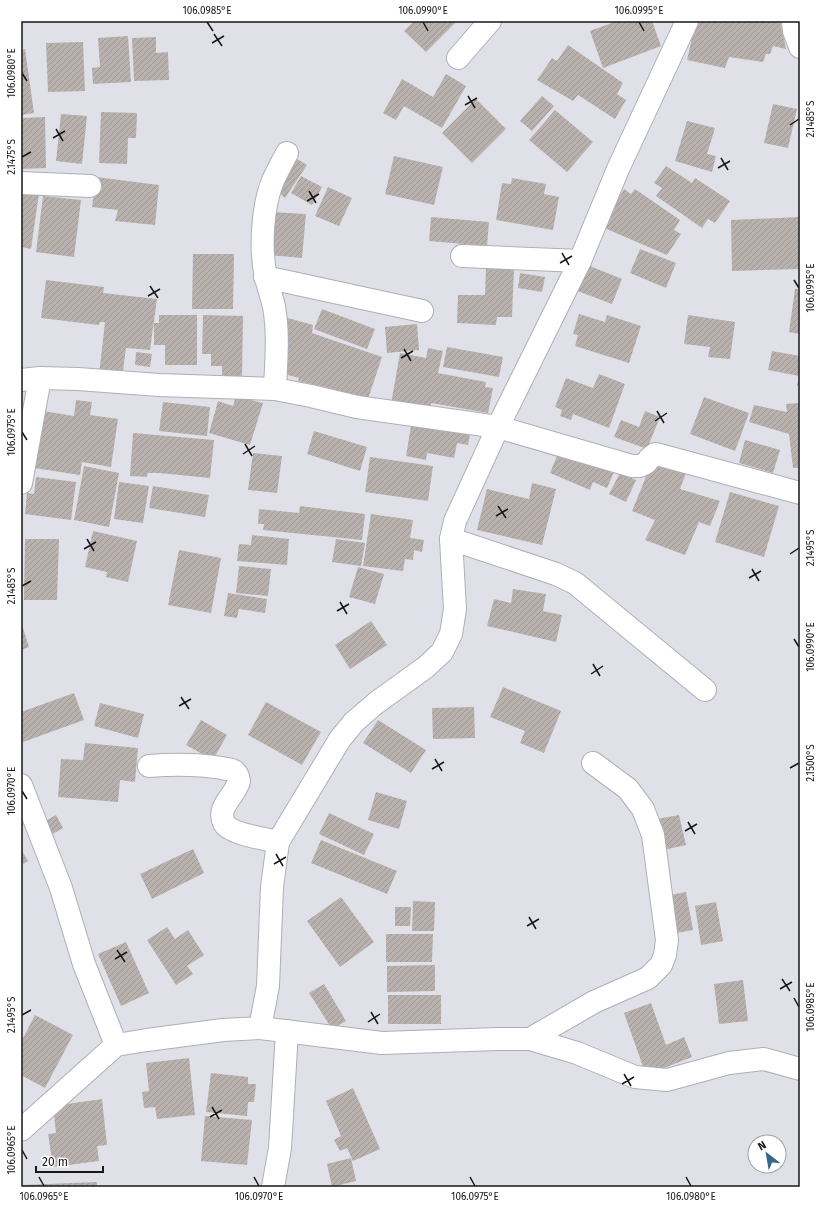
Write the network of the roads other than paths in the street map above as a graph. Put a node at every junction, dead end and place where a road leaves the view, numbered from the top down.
1 (490, 21) edge
2 (687, 21) edge
3 (793, 21) edge
4 (800, 47) edge
5 (458, 58) dead end
6 (287, 153) dead end
7 (21, 183) edge
8 (90, 186) dead end
9 (462, 256) dead end
10 (580, 261) junction
11 (265, 277) junction
12 (422, 311) dead end
13 (30, 379) edge
14 (274, 390) junction
15 (498, 427) junction
16 (21, 483) edge
17 (800, 494) edge
18 (451, 539) junction
19 (705, 690) dead end
20 (593, 763) dead end
21 (149, 766) dead end
22 (21, 785) edge
23 (278, 842) junction
24 (260, 1028) junction
25 (287, 1031) junction
26 (530, 1039) junction
27 (116, 1045) junction
28 (800, 1069) edge
29 (21, 1130) edge
30 (273, 1187) edge

1 - 5 street
2 - 10 street
3 - 4 street
6 - 11 street
7 - 8 street
9 - 10 street
10 - 15 street
11 - 12 street
11 - 14 street
13 - 14 street
13 - 16 street
14 - 15 street
15 - 17 street
15 - 18 street
18 - 19 street
18 - 23 street
20 - 26 street
21 - 23 street
22 - 27 street
23 - 24 street
24 - 25 street
24 - 27 street
25 - 26 street
25 - 30 street
26 - 28 street
27 - 29 street

